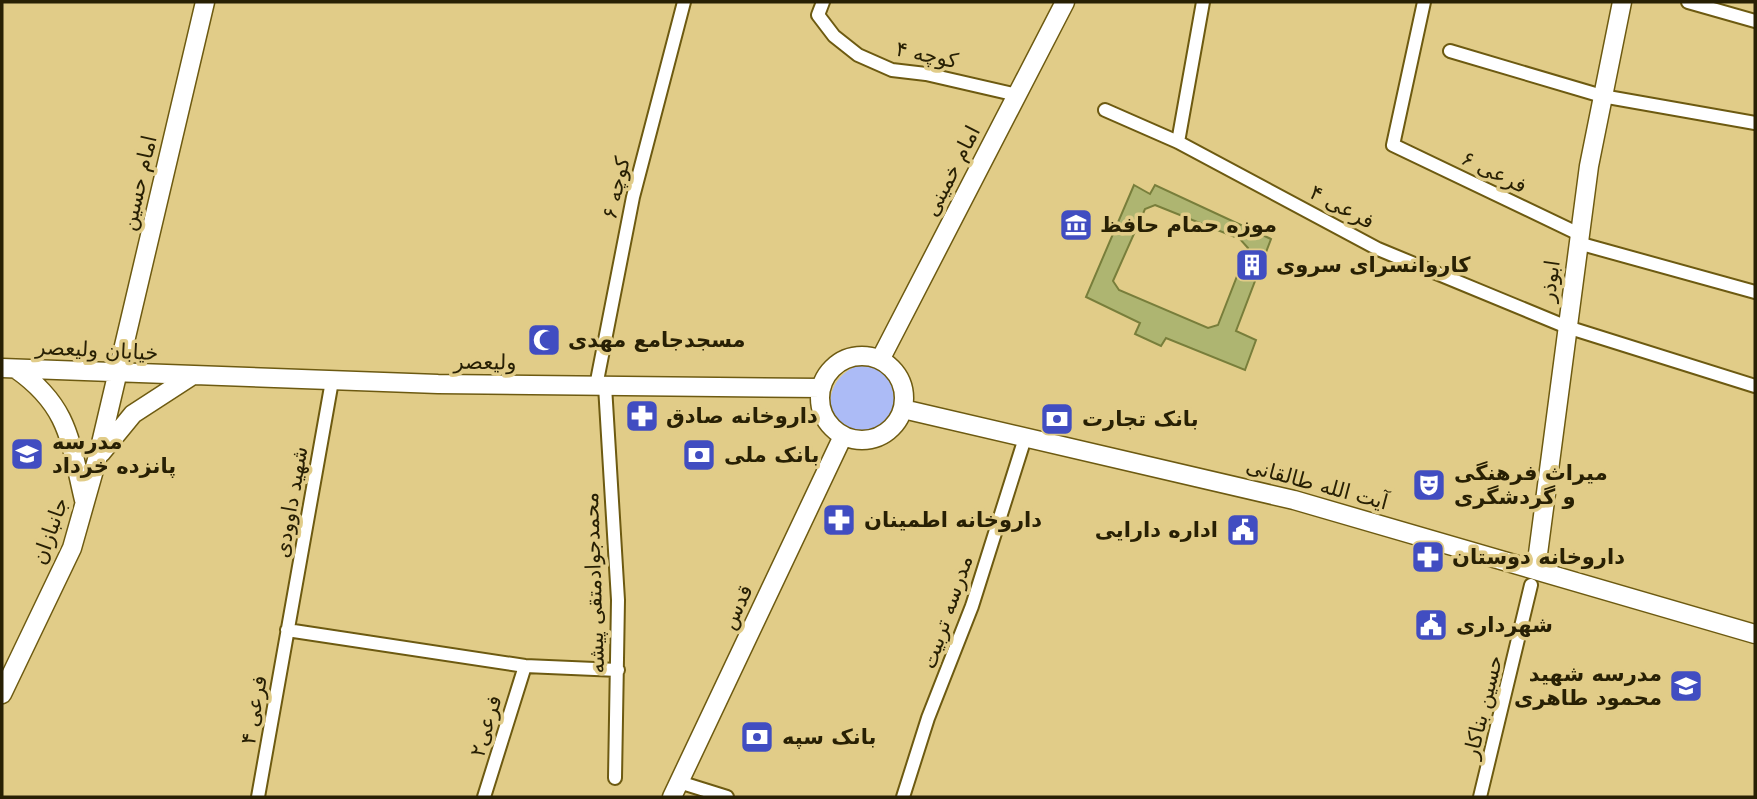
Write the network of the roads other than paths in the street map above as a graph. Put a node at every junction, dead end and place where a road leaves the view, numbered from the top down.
1 (205, 2) edge
2 (684, 2) edge
3 (823, 2) edge
4 (1065, 2) edge
5 (1203, 2) edge
6 (1424, 2) edge
7 (1622, 2) edge
8 (1688, 2) edge
9 (1755, 21) edge
10 (1450, 51) dead end
11 (1017, 95) junction
12 (1602, 96) junction
13 (1105, 110) dead end
14 (1755, 123) edge
15 (1178, 142) junction
16 (1579, 239) junction
17 (1755, 292) edge
18 (1567, 327) junction
19 (880, 360) junction
20 (9, 369) edge
21 (118, 374) junction
22 (190, 377) junction
23 (332, 381) junction
24 (601, 386) junction
25 (1755, 386) edge
26 (821, 388) junction
27 (903, 409) junction
28 (843, 436) junction
29 (1025, 438) junction
30 (98, 456) junction
31 (85, 504) junction
32 (1533, 577) junction
33 (287, 630) junction
34 (1755, 634) edge
35 (525, 666) junction
36 (618, 670) junction
37 (2, 694) edge
38 (615, 778) dead end
39 (676, 790) edge
40 (258, 797) edge
41 (484, 797) edge
42 (727, 797) edge
43 (903, 797) edge
44 (1480, 797) edge

1 - 21 main road, امام حسین
2 - 24 street, ۶ کوچه
3 - 11 street, کوچه ۴
4 - 11 main road, امام خمینی
5 - 15 street
6 - 16 street, فرعی ۶
7 - 12 main road, ابوذر
8 - 9 street
10 - 12 street
11 - 19 main road, امام خمینی
12 - 14 street
12 - 16 main road, ابوذر
13 - 15 street, فرعی ۴
15 - 18 street, فرعی ۴
16 - 17 street, فرعی ۶
16 - 18 main road, ابوذر
18 - 25 street, فرعی ۴
18 - 32 main road, ابوذر
19 - 26 main road
19 - 27 main road
20 - 21 main road, خیابان ولیعصر
20 - 31 main road
21 - 22 main road, خیابان ولیعصر
21 - 30 main road, جانبازان
22 - 23 main road, ولیعصر
22 - 30 main road
23 - 24 main road, ولیعصر
23 - 33 street, شهید داوودی
24 - 26 main road, ولیعصر
24 - 36 street, محمدجوادمتقی پیشه
26 - 28 main road
27 - 28 main road
27 - 29 main road, آیت الله طالقانی
28 - 39 main road, قدس
29 - 32 main road, آیت الله طالقانی
29 - 43 street, مدرسه تربیت
30 - 31 main road, جانبازان
31 - 37 main road, جانبازان
32 - 34 main road, آیت الله طالقانی
32 - 44 street, حسین بناکار
33 - 35 street
33 - 40 street, فرعی ۴
35 - 36 street
35 - 41 street, فرعی۲
36 - 38 street, محمدجوادمتقی پیشه
39 - 42 street

